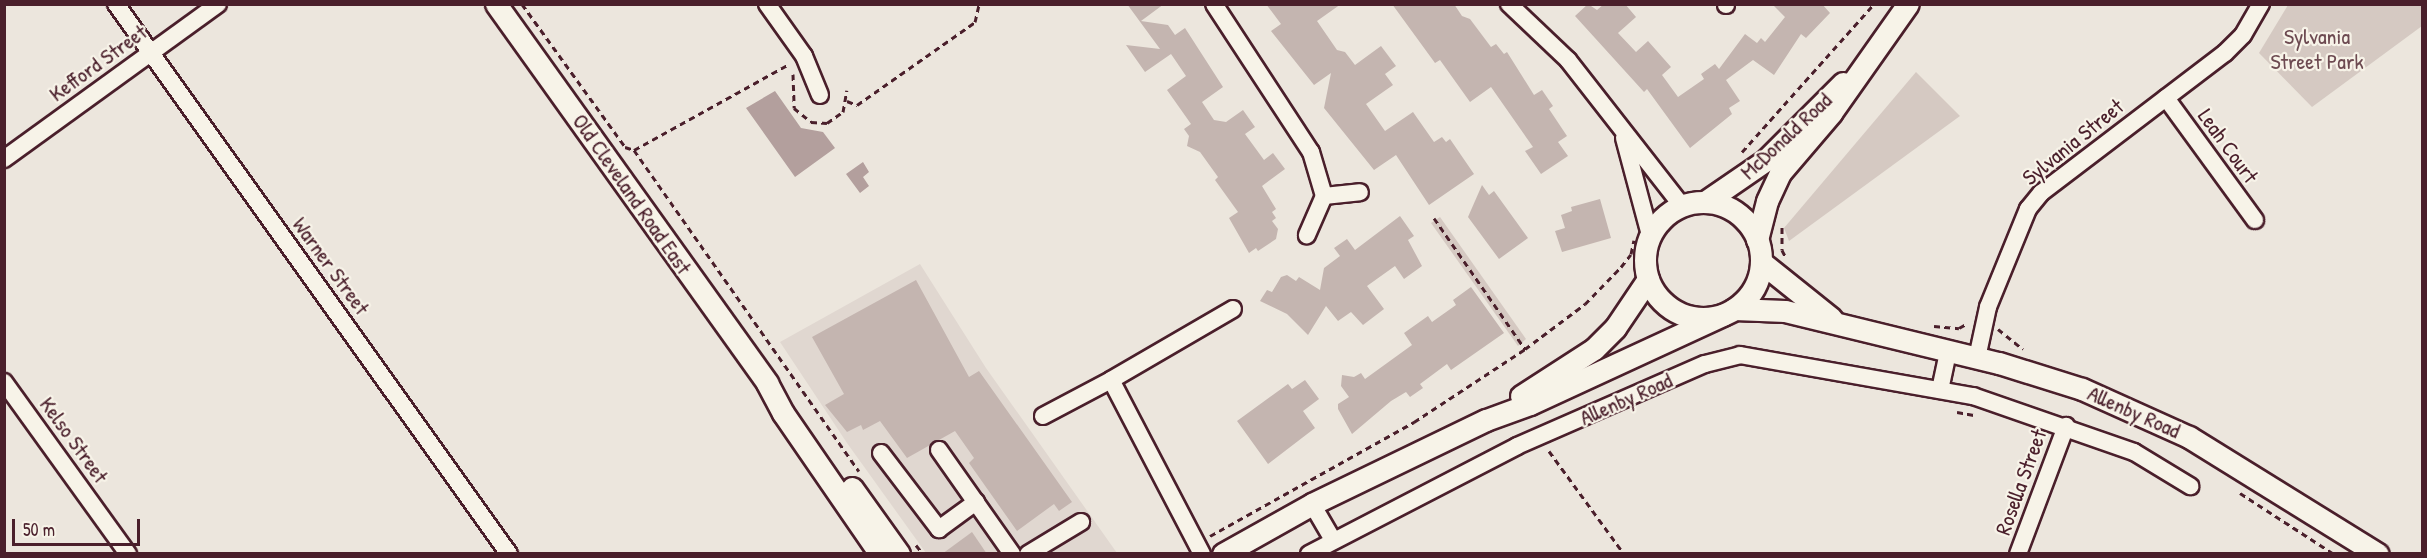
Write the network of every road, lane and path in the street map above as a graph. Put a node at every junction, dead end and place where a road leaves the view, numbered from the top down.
1 (116, 4) edge
2 (218, 4) edge
3 (496, 4) edge
4 (522, 4) edge
5 (767, 4) edge
6 (979, 4) edge
7 (1214, 4) edge
8 (1509, 4) edge
9 (1874, 4) edge
10 (1908, 4) edge
11 (2261, 4) edge
12 (151, 53) junction
13 (1863, 66) junction
14 (847, 90) dead end
15 (820, 95) dead end
16 (2166, 98) junction
17 (847, 101) junction
18 (1619, 124) junction
19 (634, 150) junction
20 (1737, 158) dead end
21 (4, 159) edge
22 (1360, 192) dead end
23 (1324, 196) junction
24 (1705, 202) junction
25 (1683, 206) junction
26 (1434, 218) dead end
27 (2254, 220) dead end
28 (1782, 222) dead end
29 (1307, 234) dead end
30 (1642, 235) junction
31 (1757, 240) junction
32 (1761, 262) junction
33 (1792, 267) dead end
34 (1648, 279) junction
35 (1233, 309) dead end
36 (1728, 312) junction
37 (1970, 323) dead end
38 (1928, 326) dead end
39 (1845, 327) junction
40 (1999, 329) dead end
41 (1525, 349) junction
42 (1948, 351) junction
43 (2030, 352) dead end
44 (1977, 358) junction
45 (1111, 380) junction
46 (4, 382) edge
47 (767, 383) junction
48 (1940, 390) junction
49 (1950, 410) dead end
50 (1043, 416) dead end
51 (1984, 417) dead end
52 (1486, 420) junction
53 (2066, 426) junction
54 (1559, 444) dead end
55 (1548, 449) junction
56 (939, 450) dead end
57 (881, 453) dead end
58 (1539, 453) dead end
59 (865, 478) dead end
60 (2190, 486) dead end
61 (2237, 491) dead end
62 (975, 502) junction
63 (1312, 504) junction
64 (2304, 509) junction
65 (1081, 522) dead end
66 (1333, 540) junction
67 (906, 547) edge
68 (1199, 549) edge
69 (128, 554) edge
70 (509, 554) edge
71 (880, 554) edge
72 (923, 554) edge
73 (1012, 554) edge
74 (1028, 554) edge
75 (1223, 554) edge
76 (1309, 554) edge
77 (1624, 554) edge
78 (2018, 554) edge
79 (2334, 554) edge
80 (2359, 554) edge
81 (2378, 554) edge

1 - 12 street, Warner Street
2 - 12 street, Kefford Street
3 - 47 main road, Old Cleveland Road East
4 - 19 path
5 - 15 street
6 - 17 path
7 - 23 street
8 - 18 street
9 - 20 path
10 - 13 main road, McDonald Road
11 - 16 street, Sylvania Street
12 - 21 street, Kefford Street
12 - 70 street, Warner Street
13 - 24 main road, McDonald Road
13 - 31 main road, McDonald Road
14 - 17 path
16 - 27 street, Leah Court
16 - 44 street, Sylvania Street
17 - 19 path
18 - 25 street
18 - 30 street
19 - 59 path
22 - 23 street
23 - 29 street
24 - 25 main road
24 - 31 main road
25 - 30 main road
26 - 41 path
28 - 33 path
30 - 34 main road
30 - 41 path
31 - 32 main road
32 - 36 main road
32 - 39 main road, Allenby Road
34 - 36 main road
34 - 52 main road, Allenby Road
35 - 45 street
36 - 39 main road, Allenby Road
36 - 52 main road, Allenby Road
37 - 38 path
39 - 42 main road, Allenby Road
40 - 43 path
41 - 68 path
42 - 44 main road, Allenby Road
42 - 48 street
44 - 64 main road, Allenby Road
45 - 50 street
45 - 68 street
46 - 69 street, Kelso Street
47 - 67 main road, Old Cleveland Road East
47 - 71 main road, Old Cleveland Road East
48 - 53 street, Allenby Road
48 - 66 street, Allenby Road
49 - 51 path
52 - 63 main road, Allenby Road
53 - 60 street, Allenby Road
53 - 78 street, Rosella Street
54 - 55 path
55 - 58 path
55 - 77 path
56 - 62 street
57 - 62 street
61 - 79 path
62 - 73 street
63 - 66 street
63 - 75 main road, Allenby Road
64 - 80 main road, Allenby Road
64 - 81 main road, Allenby Road
65 - 74 street
66 - 76 street, Allenby Road
67 - 72 path

